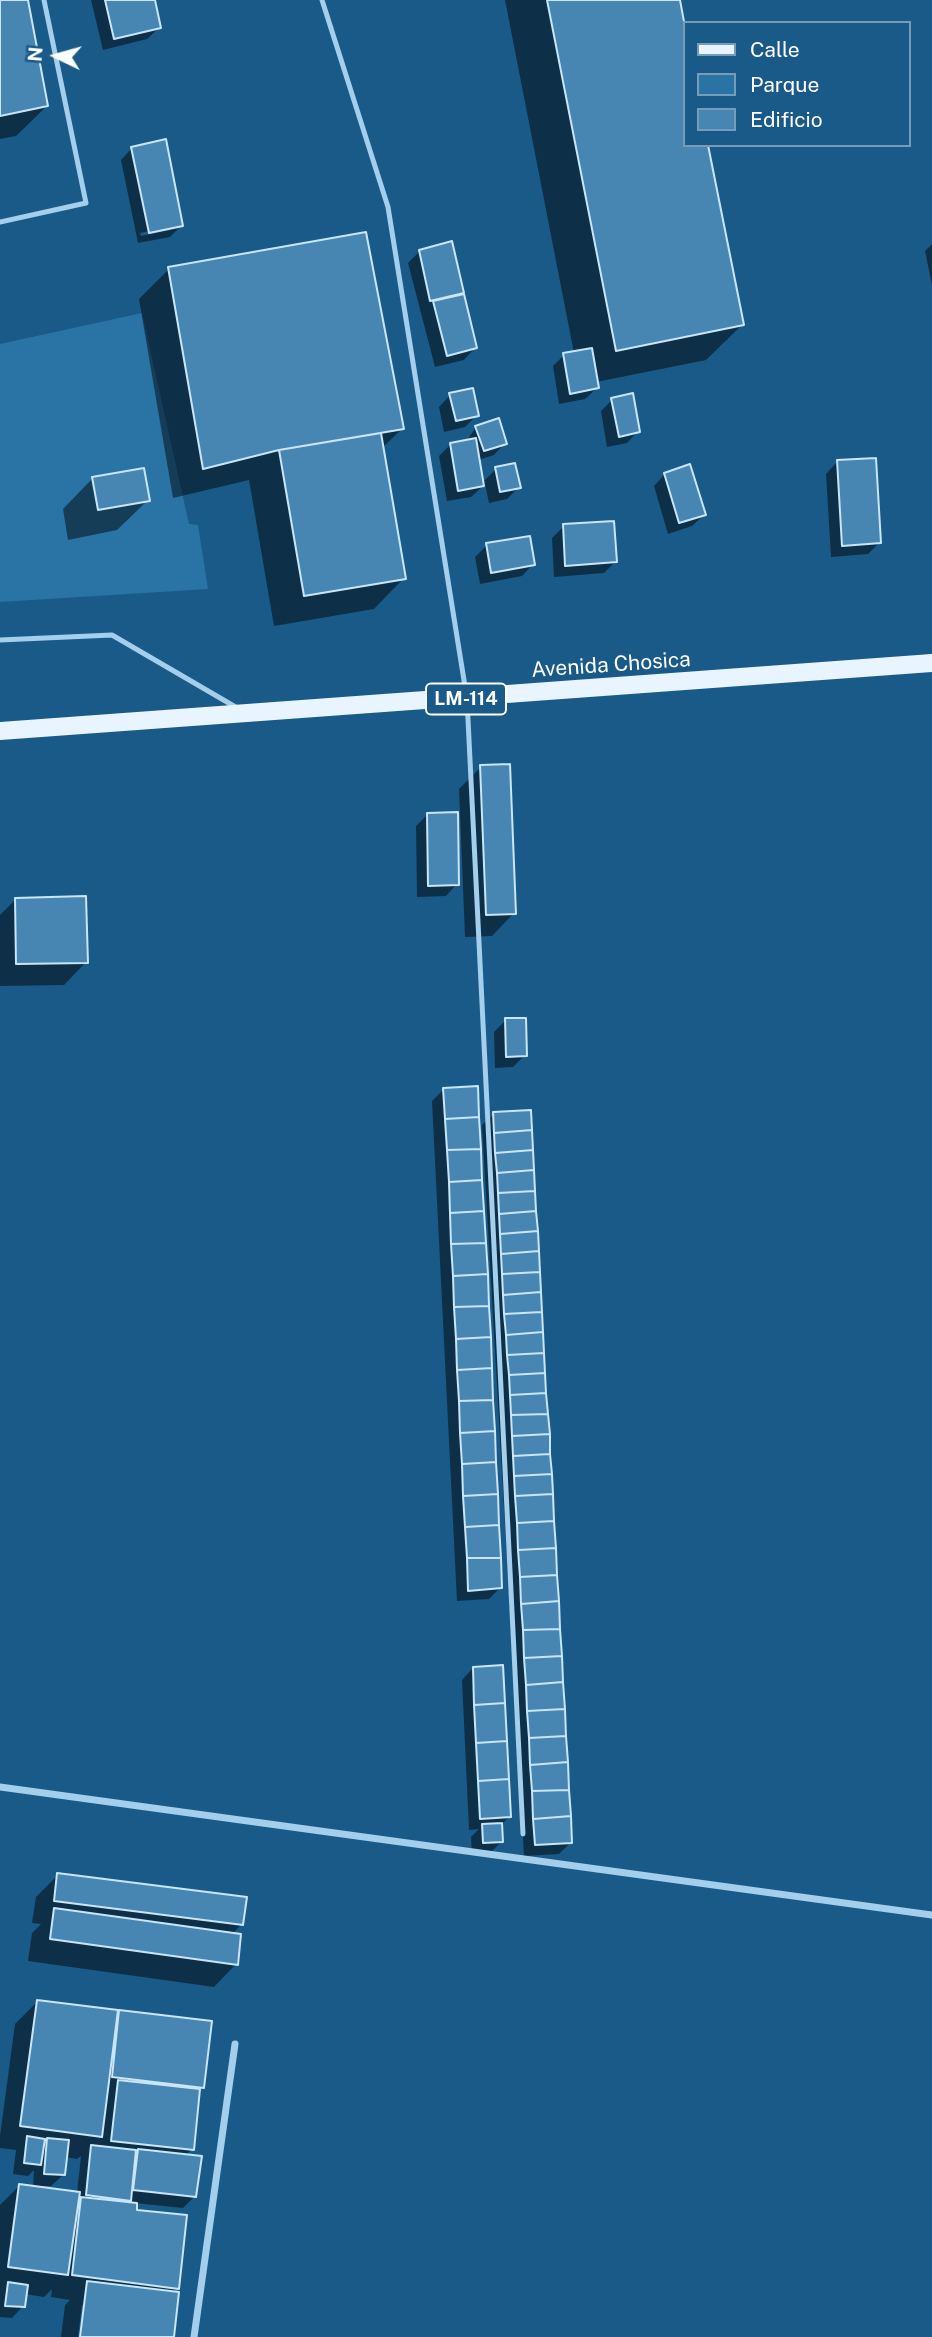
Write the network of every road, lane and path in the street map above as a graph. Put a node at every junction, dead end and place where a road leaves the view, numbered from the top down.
1 (44, 0) edge
2 (322, 0) edge
3 (0, 222) edge
4 (0, 640) edge
5 (932, 663) edge
6 (467, 699) junction
7 (248, 714) junction
8 (0, 731) edge
9 (0, 1787) edge
10 (523, 1834) dead end
11 (932, 1915) edge
12 (235, 2045) dead end
13 (194, 2337) edge

1 - 3 lane
2 - 6 lane
4 - 7 lane
5 - 6 main road, Avenida Chosica / LM-114
6 - 7 main road, Avenida Chosica / LM-114
6 - 10 lane
7 - 8 main road, Avenida Chosica / LM-114
9 - 11 street
12 - 13 street

